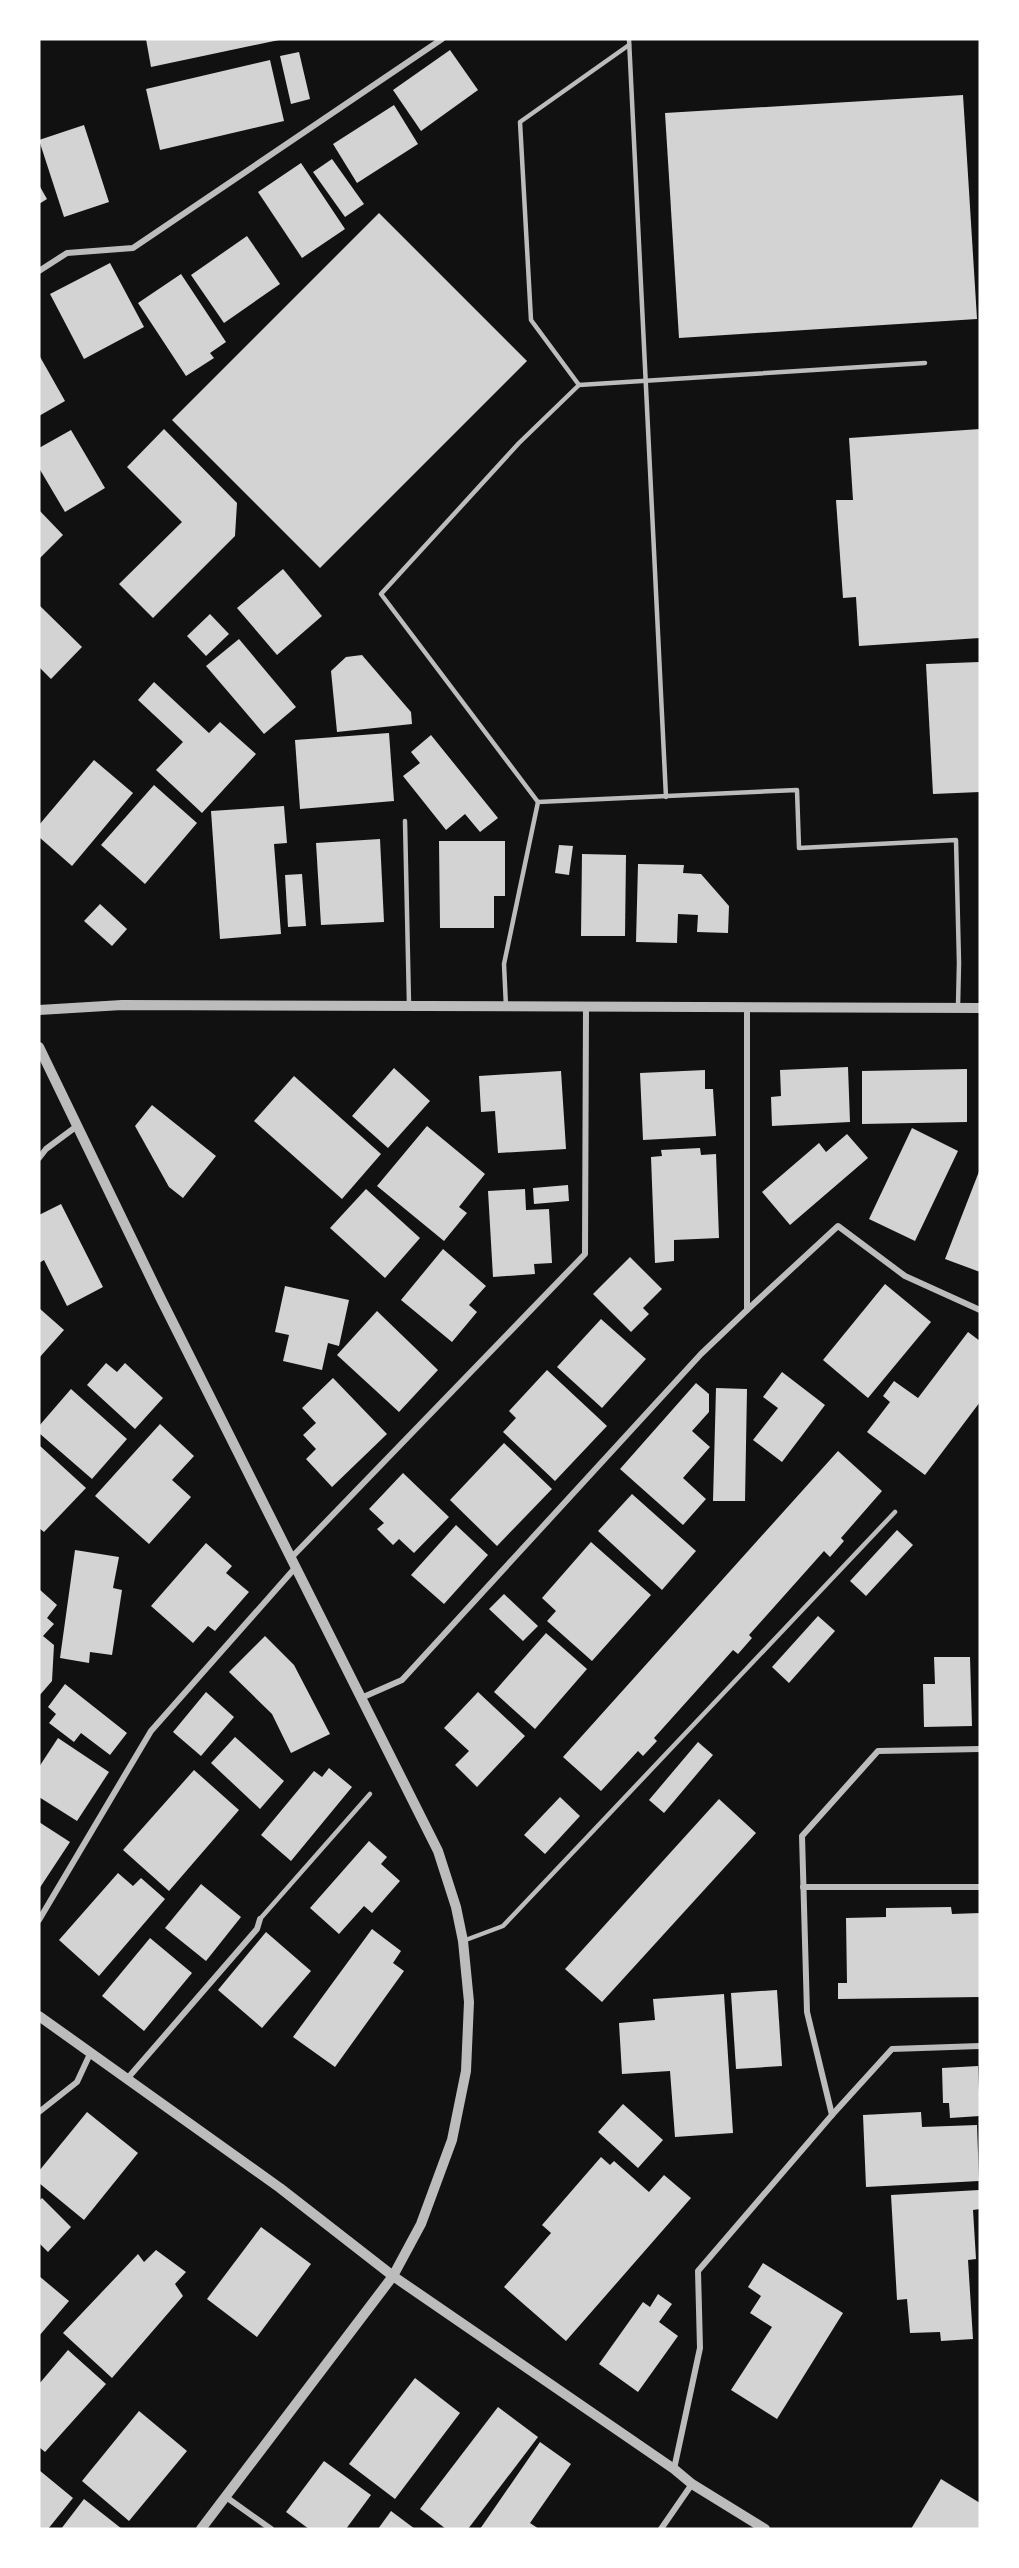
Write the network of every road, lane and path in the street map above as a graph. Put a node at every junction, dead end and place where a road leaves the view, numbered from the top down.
1 (442, 39) edge
2 (629, 42) edge
3 (39, 271) edge
4 (925, 363) dead end
5 (648, 380) junction
6 (579, 385) junction
7 (666, 797) junction
8 (538, 802) junction
9 (405, 821) dead end
10 (409, 1006) junction
11 (506, 1007) junction
12 (586, 1007) junction
13 (747, 1007) junction
14 (958, 1008) junction
15 (980, 1008) edge
16 (39, 1010) edge
17 (39, 1047) edge
18 (77, 1126) junction
19 (39, 1158) edge
20 (747, 1310) junction
21 (980, 1310) edge
22 (895, 1512) dead end
23 (292, 1563) junction
24 (361, 1698) junction
25 (980, 1749) edge
26 (370, 1794) dead end
27 (803, 1887) junction
28 (980, 1887) edge
29 (260, 1919) joint
30 (39, 1920) edge
31 (463, 1941) junction
32 (39, 2016) edge
33 (980, 2046) edge
34 (90, 2054) junction
35 (127, 2079) junction
36 (39, 2112) edge
37 (832, 2115) junction
38 (393, 2276) junction
39 (674, 2469) junction
40 (693, 2484) junction
41 (226, 2497) junction
42 (201, 2529) edge
43 (271, 2529) edge
44 (661, 2529) edge
45 (765, 2529) edge

1 - 3 street
2 - 5 lane
2 - 6 lane
4 - 5 lane
5 - 6 lane
5 - 7 lane
6 - 8 lane
7 - 8 lane
7 - 14 lane
8 - 11 lane
9 - 10 lane
10 - 11 street
10 - 16 street
11 - 12 street
12 - 13 street
12 - 23 street
13 - 14 street
13 - 20 street
14 - 15 street
17 - 18 street
18 - 19 street
18 - 23 street
20 - 21 street
20 - 24 street
22 - 31 lane
23 - 24 street
23 - 30 street
24 - 31 street
25 - 27 street
26 - 29 lane
27 - 28 street
27 - 37 street
29 - 35 street
31 - 38 street
32 - 34 street
33 - 37 street
34 - 35 street
34 - 36 street
35 - 38 street
37 - 39 street
38 - 39 street
38 - 41 street
39 - 40 street
40 - 44 street
40 - 45 street
41 - 42 street
41 - 43 street

